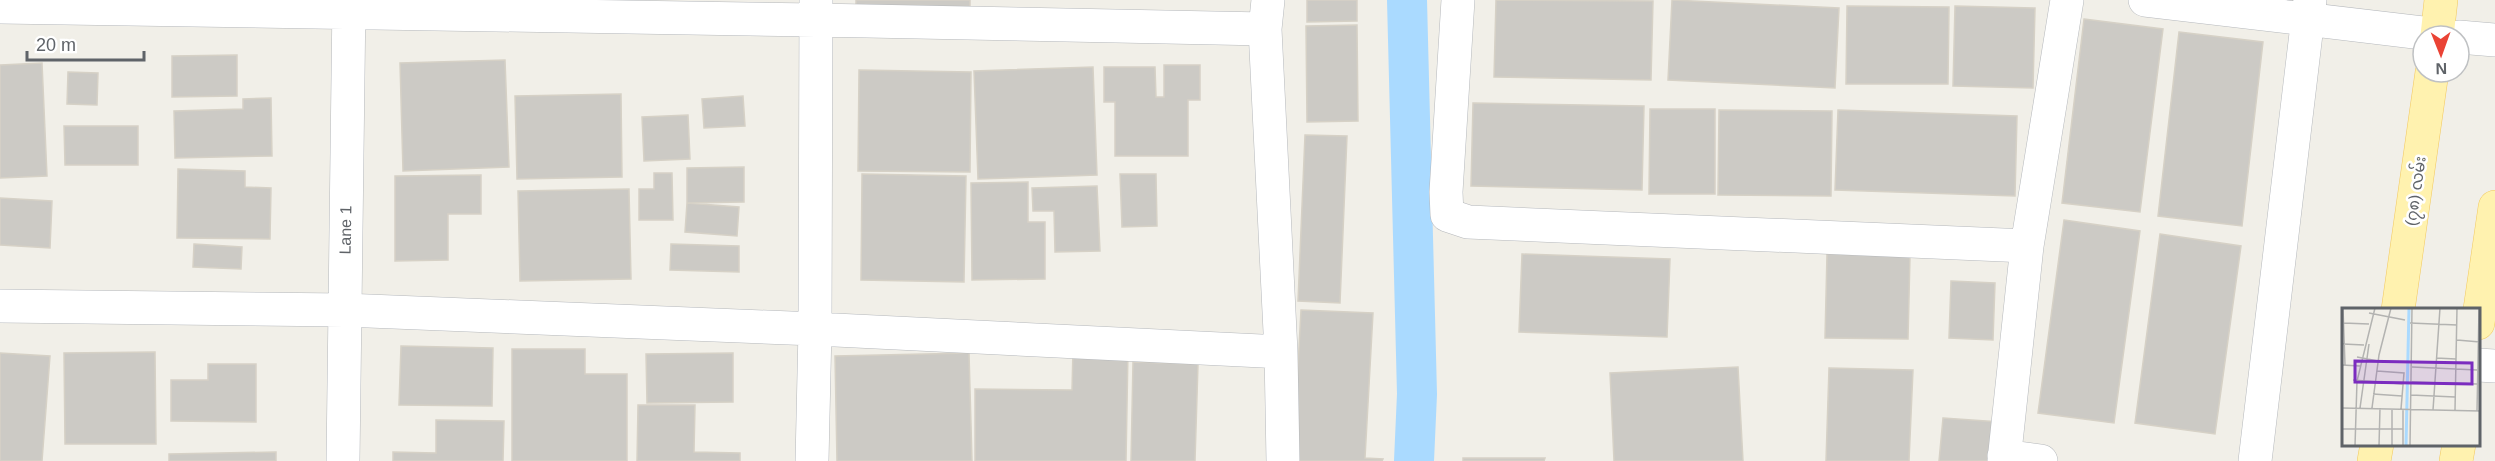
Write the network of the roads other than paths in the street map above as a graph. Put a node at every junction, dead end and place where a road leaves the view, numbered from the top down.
1 (1458, 0) edge
2 (2067, 0) edge
3 (2145, 0) edge
4 (2441, 0) edge
5 (349, 7) edge
6 (0, 8) edge
7 (2309, 9) edge
8 (816, 10) edge
9 (1266, 15) edge
10 (2444, 24) edge
11 (2411, 29) edge
12 (2471, 38) edge
13 (2495, 40) edge
14 (2430, 84) edge
15 (2495, 207) edge
16 (2028, 246) junction
17 (0, 306) edge
18 (2398, 308) edge
19 (2480, 309) edge
20 (344, 310) junction
21 (815, 329) junction
22 (1281, 352) junction
23 (2480, 365) edge
24 (2495, 366) edge
25 (2377, 446) edge
26 (2459, 446) edge
27 (2004, 459) edge
28 (343, 461) edge
29 (812, 461) edge
30 (1283, 461) edge
31 (2041, 461) edge
32 (2255, 461) edge
33 (2374, 461) edge
34 (2456, 461) edge

1 - 16 street
2 - 16 street
3 - 7 street
4 - 10 main road
5 - 6 street
5 - 8 street
5 - 20 street, Lane 1
7 - 11 street
7 - 32 street
8 - 9 street
8 - 21 street
9 - 22 street
12 - 13 street
14 - 18 main road, (၇၈) လမ်း
15 - 19 main road
16 - 27 street
17 - 20 street
20 - 21 street
20 - 28 street, Lane 1
21 - 22 street
21 - 29 street
22 - 30 street
23 - 24 street
25 - 33 main road
26 - 34 main road
27 - 31 street

